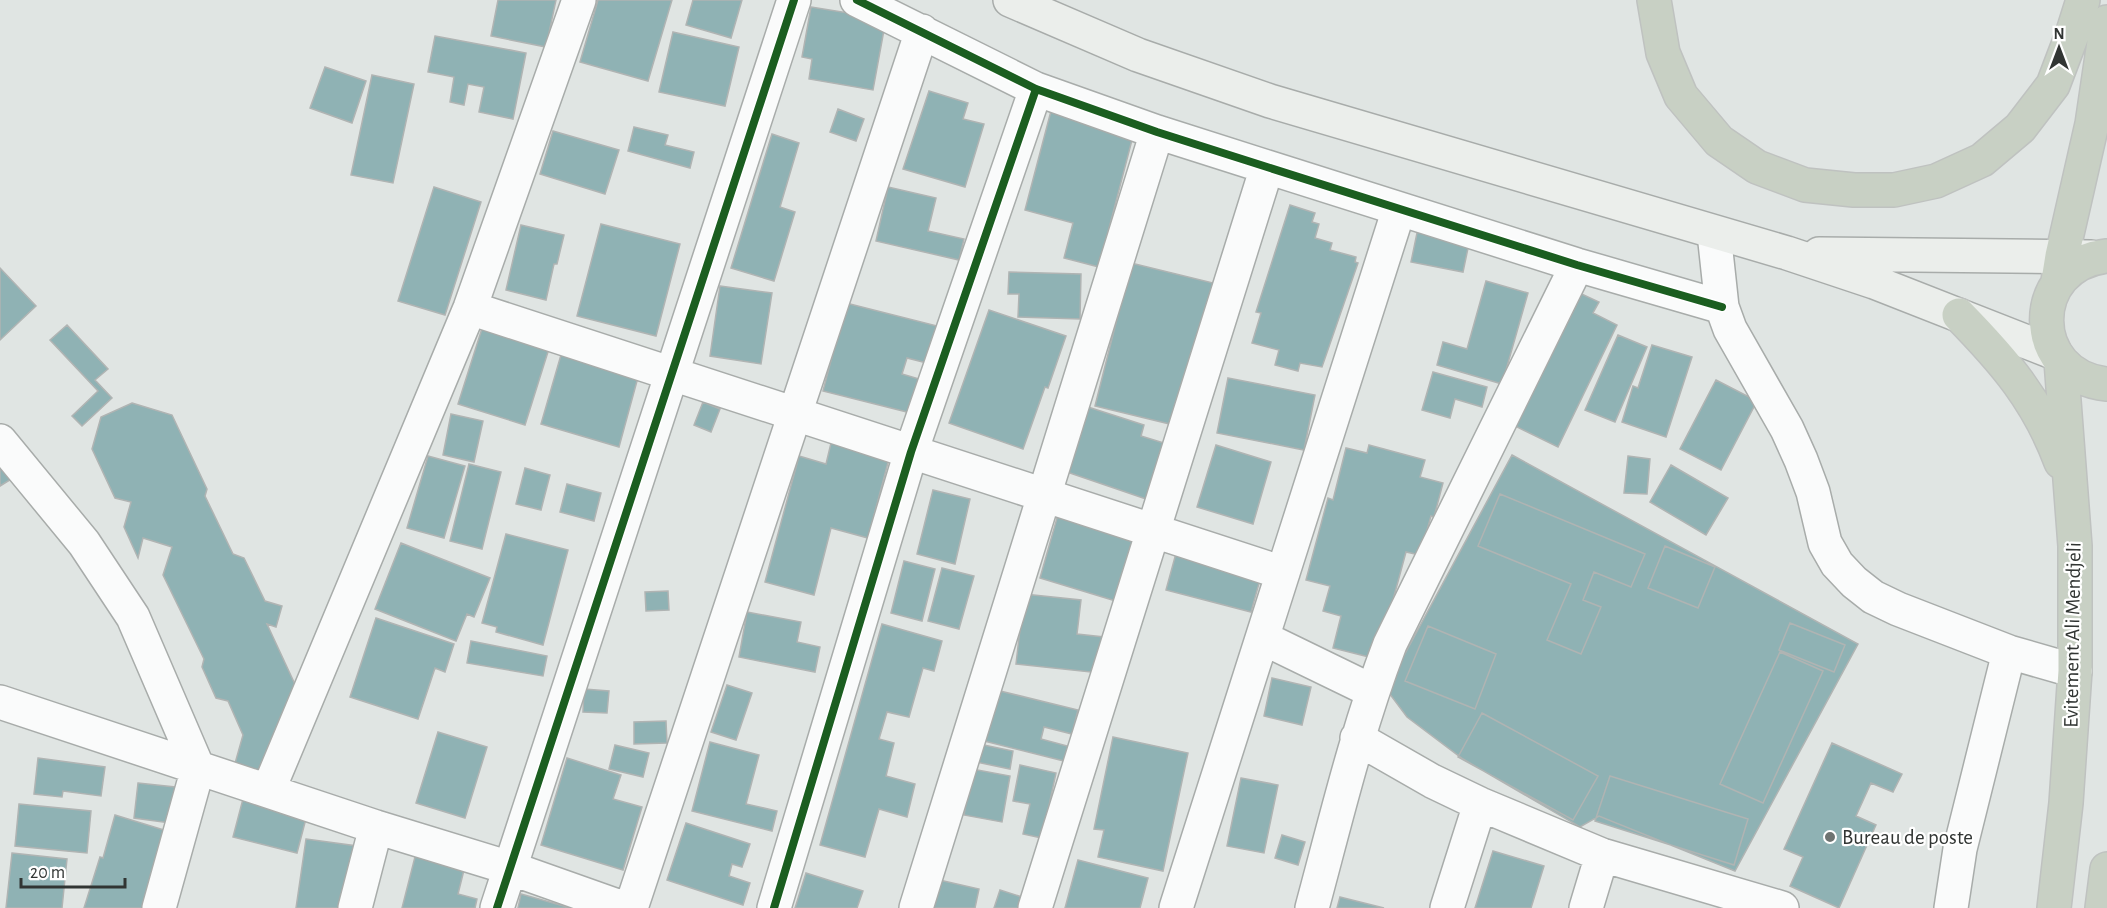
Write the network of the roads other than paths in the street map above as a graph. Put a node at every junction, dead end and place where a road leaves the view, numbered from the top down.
1 (579, 0) edge
2 (794, 0) edge
3 (857, 0) edge
4 (1010, 0) edge
5 (1654, 0) edge
6 (2083, 0) edge
7 (2107, 22) edge
8 (922, 31) junction
9 (1036, 89) junction
10 (1157, 132) junction
11 (1267, 167) junction
12 (1399, 208) junction
13 (1714, 233) junction
14 (1787, 253) junction
15 (2080, 263) edge
16 (1577, 265) junction
17 (1722, 307) junction
18 (470, 308) junction
19 (1959, 315) junction
20 (2058, 357) junction
21 (671, 374) junction
22 (2107, 384) edge
23 (795, 415) junction
24 (0, 441) edge
25 (911, 452) junction
26 (2070, 486) junction
27 (1044, 496) junction
28 (1153, 531) junction
29 (1283, 573) junction
30 (1263, 638) junction
31 (2009, 652) junction
32 (2075, 671) junction
33 (1372, 691) junction
34 (1, 703) edge
35 (1357, 738) junction
36 (198, 768) junction
37 (268, 791) junction
38 (1480, 804) junction
39 (376, 827) junction
40 (1602, 855) junction
41 (510, 868) junction
42 (2107, 869) edge
43 (159, 908) edge
44 (355, 908) edge
45 (497, 908) edge
46 (623, 908) edge
47 (631, 908) edge
48 (774, 908) edge
49 (916, 908) edge
50 (1035, 908) edge
51 (1176, 908) edge
52 (1312, 908) edge
53 (1447, 908) edge
54 (1586, 908) edge
55 (1782, 908) edge
56 (1951, 908) edge
57 (2054, 908) edge
58 (2102, 908) edge

1 - 18 street
2 - 21 street
3 - 8 street
4 - 13 main road
5 - 6 highway
7 - 15 highway, Evitement Ali Mendjeli
8 - 9 street
8 - 23 street
9 - 10 street
9 - 25 street
10 - 11 street
10 - 27 street
11 - 12 street
11 - 28 street
12 - 16 street
12 - 29 street
13 - 14 main road
13 - 17 street
14 - 15 main road
14 - 19 main road
15 - 20 highway, Evitement Ali Mendjeli
16 - 17 street
16 - 33 street
17 - 31 street
18 - 21 street
18 - 37 street
19 - 20 main road
19 - 26 highway
20 - 22 highway
20 - 26 highway, Evitement Ali Mendjeli
21 - 23 street
21 - 41 street
23 - 25 street
23 - 47 street
24 - 36 street
25 - 27 street
25 - 48 street
26 - 32 highway, Evitement Ali Mendjeli
27 - 28 street
27 - 49 street
28 - 29 street
28 - 50 street
29 - 30 street
30 - 33 street
30 - 51 street
31 - 32 street
31 - 56 street
32 - 57 highway, Evitement Ali Mendjeli
33 - 35 street
34 - 36 street
35 - 38 street
35 - 52 street
36 - 37 street
36 - 43 street
37 - 39 street
38 - 40 street
38 - 53 street
39 - 41 street
39 - 44 street
40 - 54 street
40 - 55 street
41 - 45 street
41 - 46 street
42 - 58 highway

